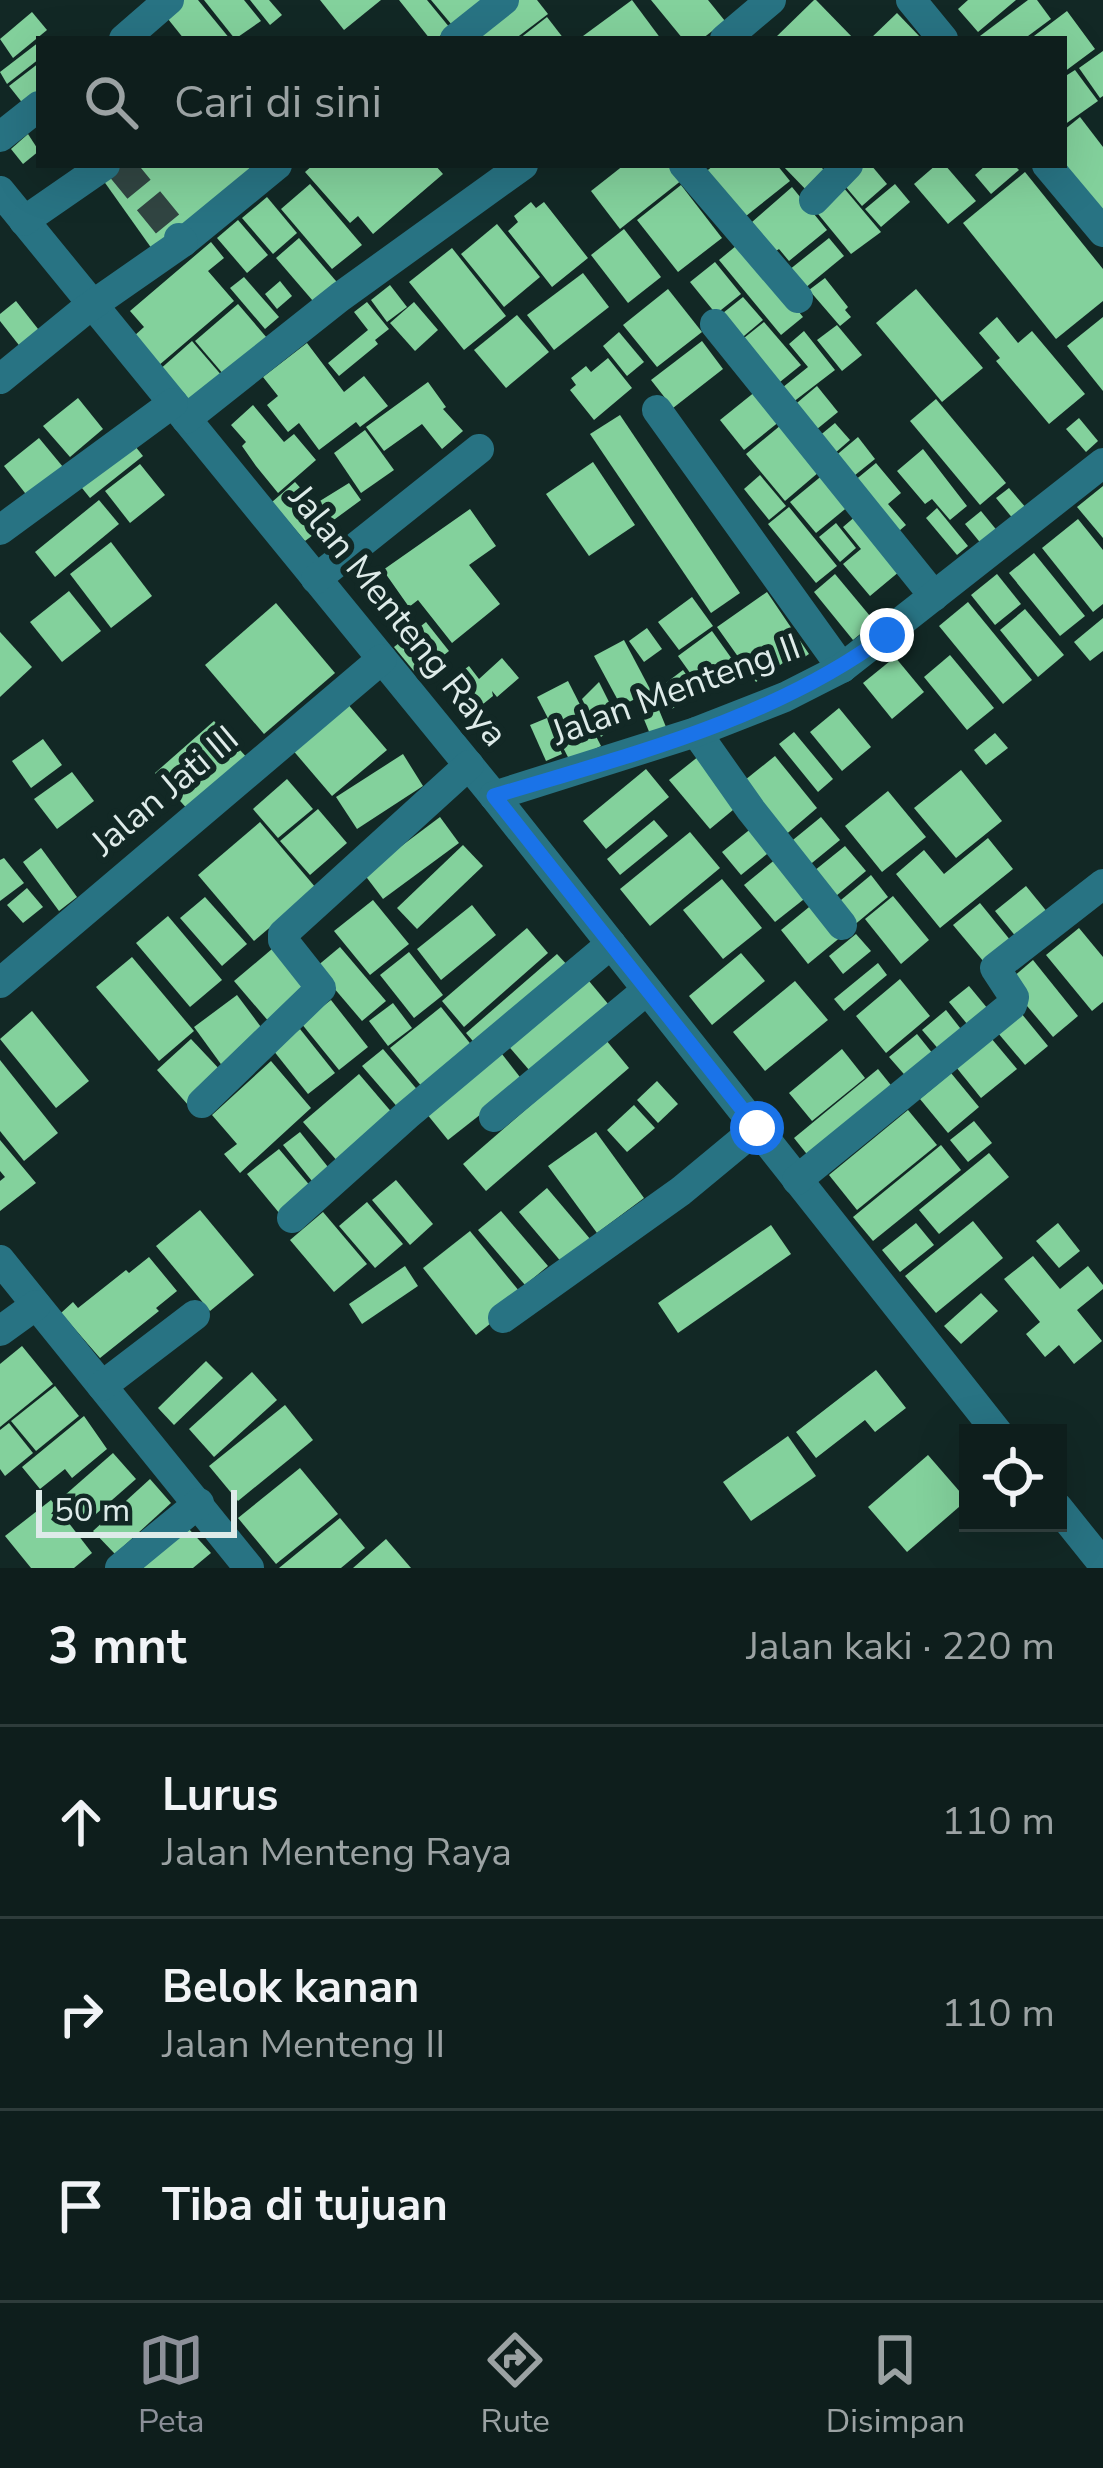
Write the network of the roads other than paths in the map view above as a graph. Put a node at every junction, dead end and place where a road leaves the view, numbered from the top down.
1 (169, 0) edge
2 (504, 0) edge
3 (771, 0) edge
4 (911, 0) edge
5 (127, 36) edge
6 (459, 36) edge
7 (729, 36) edge
8 (941, 36) edge
9 (36, 108) edge
10 (0, 137) edge
11 (101, 168) edge
12 (273, 168) edge
13 (519, 168) edge
14 (687, 168) edge
15 (845, 168) edge
16 (1050, 168) edge
17 (0, 191) edge
18 (814, 200) dead end
19 (24, 220) junction
20 (1103, 232) edge
21 (798, 298) dead end
22 (93, 305) junction
23 (715, 324) dead end
24 (0, 379) edge
25 (657, 410) dead end
26 (180, 411) junction
27 (479, 449) dead end
28 (1103, 463) edge
29 (0, 530) edge
30 (316, 578) junction
31 (934, 596) junction
32 (382, 659) junction
33 (842, 668) junction
34 (696, 732) junction
35 (469, 765) junction
36 (494, 796) junction
37 (1103, 884) edge
38 (842, 925) dead end
39 (611, 944) junction
40 (0, 983) edge
41 (647, 990) junction
42 (202, 1103) dead end
43 (494, 1117) dead end
44 (757, 1128) junction
45 (797, 1180) junction
46 (292, 1218) dead end
47 (0, 1259) edge
48 (36, 1305) junction
49 (195, 1315) dead end
50 (503, 1318) dead end
51 (0, 1330) edge
52 (102, 1386) junction
53 (991, 1424) edge
54 (199, 1503) junction
55 (1067, 1523) edge
56 (1090, 1561) edge
57 (120, 1568) edge
58 (249, 1568) edge

1 - 5 street
2 - 6 street
3 - 7 street
4 - 8 street
9 - 10 street
11 - 19 street
12 - 22 street
13 - 26 street
14 - 21 street
15 - 18 street
16 - 20 street
17 - 19 street, Jalan Menteng Raya
19 - 22 street, Jalan Menteng Raya
22 - 24 street
22 - 26 street, Jalan Menteng Raya
23 - 31 street
25 - 33 street
26 - 29 street
26 - 30 street, Jalan Menteng Raya
27 - 30 street
28 - 31 street, Jalan Menteng II
30 - 32 street, Jalan Menteng Raya
31 - 33 street, Jalan Menteng II
32 - 35 street, Jalan Menteng Raya
32 - 40 street, Jalan Jati III
33 - 34 street, Jalan Menteng II
34 - 36 street, Jalan Menteng II
34 - 38 street
35 - 36 street, Jalan Menteng Raya
35 - 42 street
36 - 39 street, Jalan Menteng Raya
37 - 45 street
39 - 41 street, Jalan Menteng Raya
39 - 46 street
41 - 43 street
41 - 44 street, Jalan Menteng Raya
44 - 45 street, Jalan Menteng Raya
44 - 50 street
45 - 53 street, Jalan Menteng Raya
47 - 48 street
48 - 51 street
48 - 52 street
49 - 52 street
52 - 54 street
54 - 57 street
54 - 58 street
55 - 56 street

